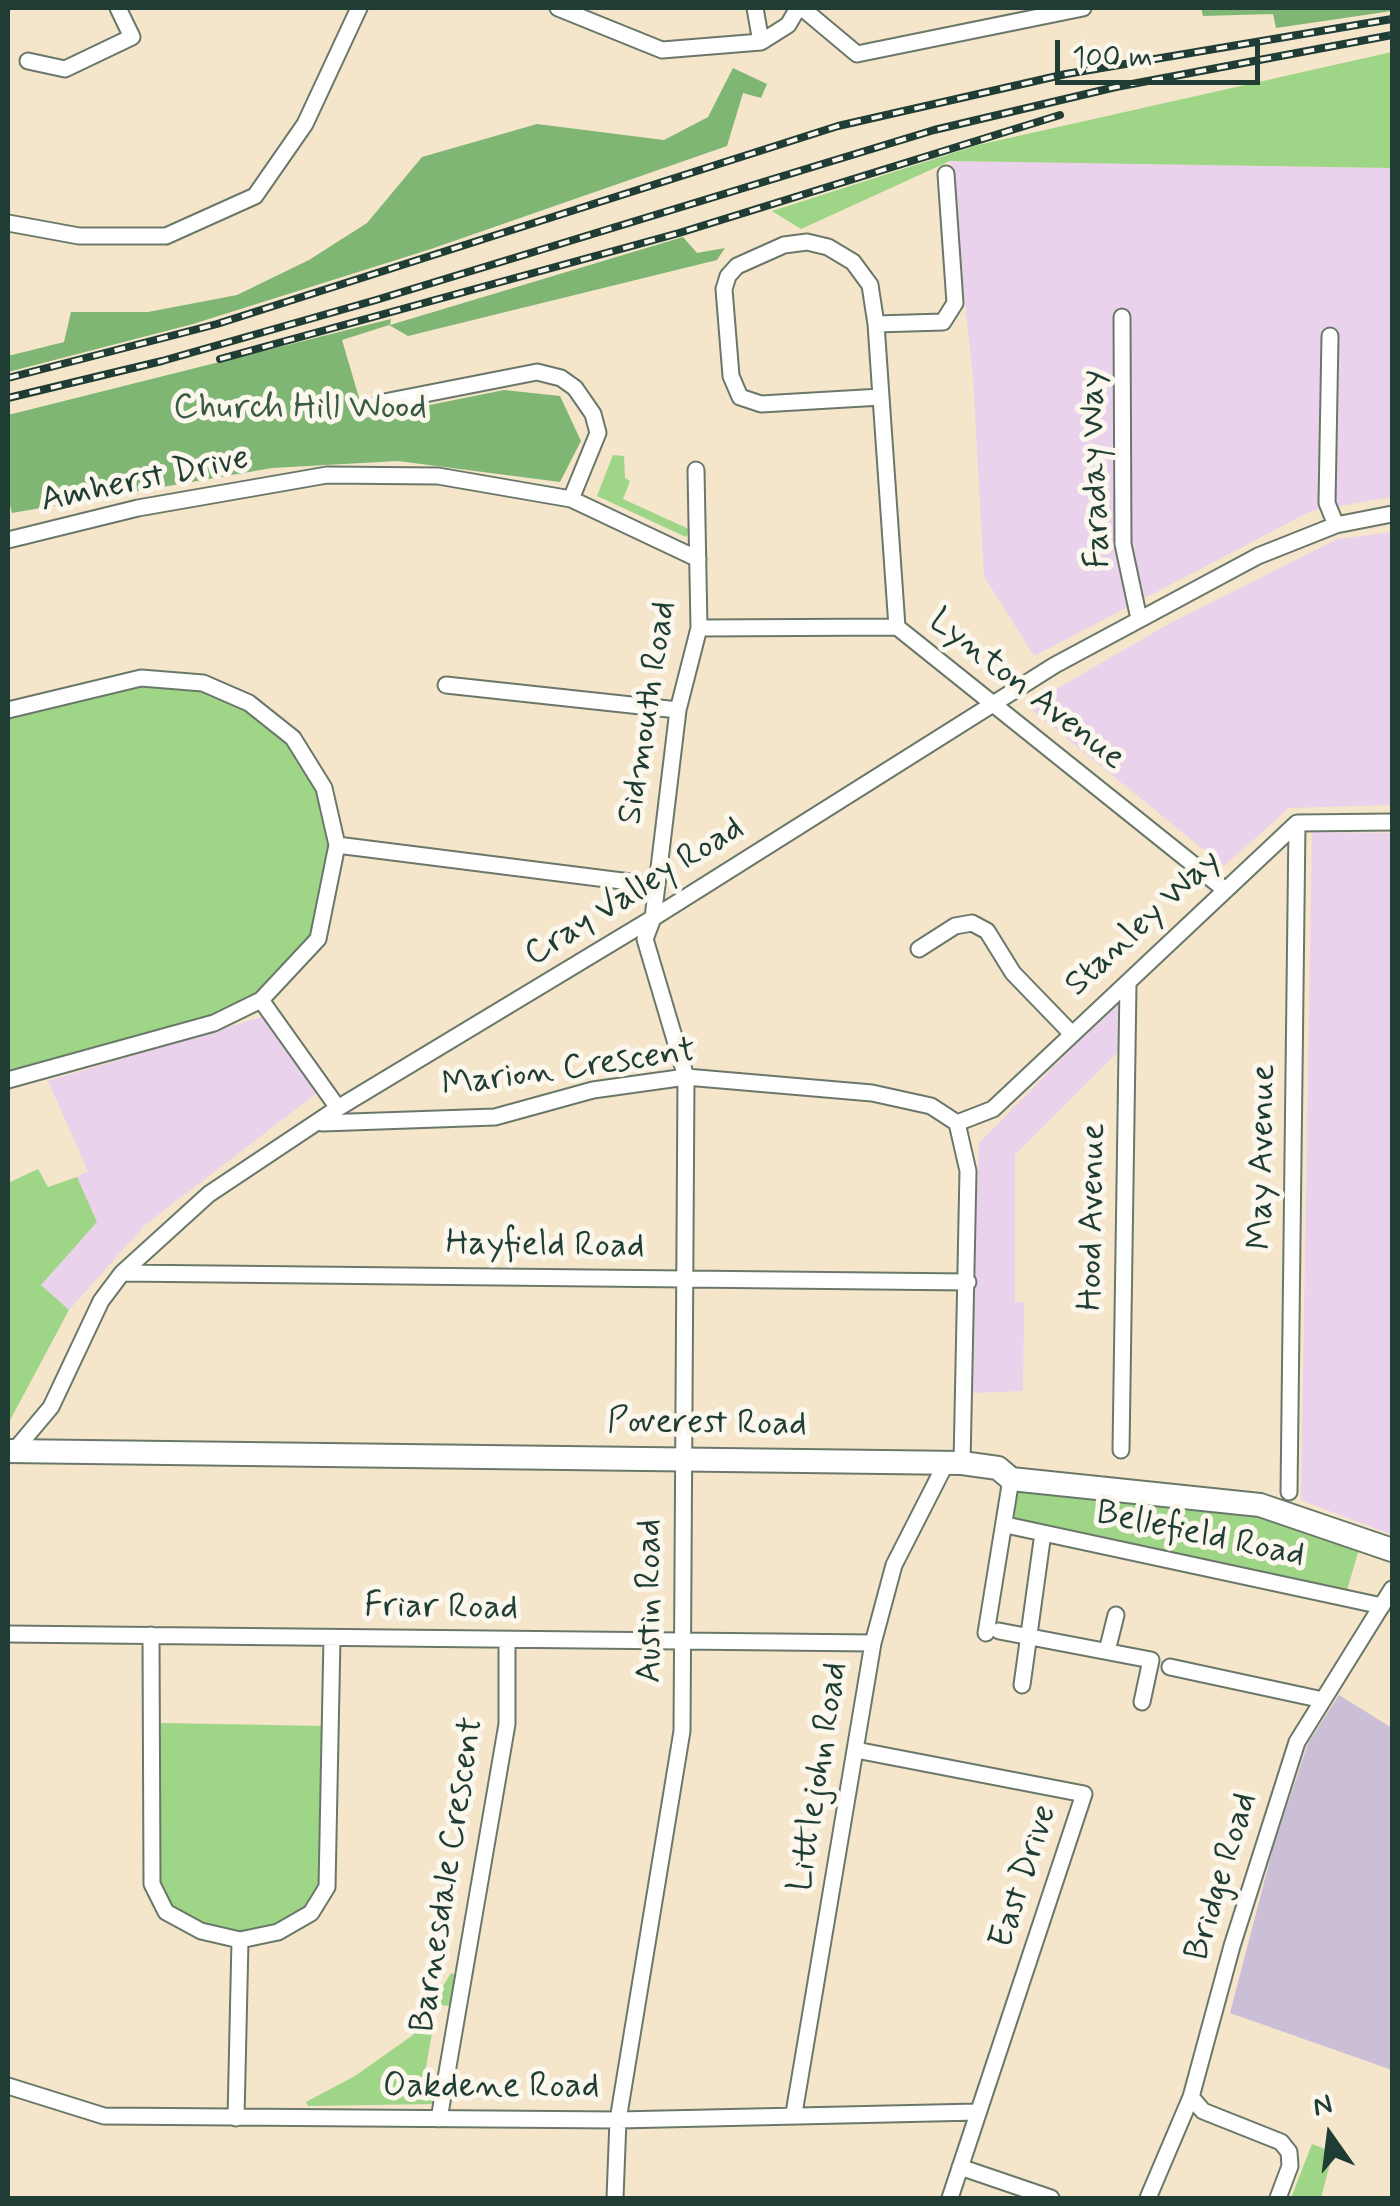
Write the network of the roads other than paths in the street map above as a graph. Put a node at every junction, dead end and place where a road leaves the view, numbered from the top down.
1 (118, 8) edge
2 (359, 8) edge
3 (558, 8) edge
4 (756, 8) edge
5 (800, 8) edge
6 (1084, 8) edge
7 (761, 42) junction
8 (28, 60) dead end
9 (946, 174) dead end
10 (8, 223) edge
11 (1122, 317) dead end
12 (876, 324) junction
13 (1330, 336) dead end
14 (882, 397) junction
15 (379, 403) dead end
16 (696, 470) dead end
17 (571, 499) junction
18 (1392, 514) edge
19 (1336, 524) junction
20 (8, 540) edge
21 (698, 559) junction
22 (1139, 619) junction
23 (897, 627) junction
24 (699, 628) junction
25 (446, 684) dead end
26 (997, 703) junction
27 (8, 710) edge
28 (678, 710) junction
29 (1392, 822) edge
30 (1297, 823) junction
31 (337, 846) junction
32 (654, 885) junction
33 (1224, 889) junction
34 (653, 918) junction
35 (919, 949) dead end
36 (1128, 984) junction
37 (261, 1000) junction
38 (1072, 1034) junction
39 (686, 1078) junction
40 (8, 1080) edge
41 (338, 1108) junction
42 (956, 1122) junction
43 (322, 1123) junction
44 (122, 1273) junction
45 (685, 1278) junction
46 (968, 1282) junction
47 (1121, 1450) dead end
48 (11, 1451) edge
49 (682, 1460) junction
50 (954, 1463) junction
51 (1011, 1479) junction
52 (1289, 1492) dead end
53 (1006, 1524) junction
54 (1043, 1533) junction
55 (1392, 1550) edge
56 (1392, 1589) edge
57 (1382, 1606) junction
58 (1116, 1615) dead end
59 (8, 1634) edge
60 (1032, 1634) junction
61 (151, 1635) junction
62 (332, 1638) junction
63 (506, 1640) junction
64 (682, 1642) junction
65 (873, 1644) junction
66 (1107, 1651) junction
67 (1170, 1667) dead end
68 (1022, 1686) dead end
69 (1323, 1700) junction
70 (1142, 1702) dead end
71 (856, 1750) junction
72 (240, 1940) junction
73 (8, 2086) edge
74 (1191, 2096) junction
75 (978, 2112) junction
76 (794, 2113) junction
77 (236, 2118) junction
78 (439, 2119) junction
79 (618, 2120) junction
80 (960, 2168) junction
81 (615, 2198) edge
82 (950, 2198) edge
83 (1051, 2198) edge
84 (1148, 2198) edge
85 (1278, 2198) edge

1 - 8 street
2 - 10 street
3 - 7 street
4 - 7 street
5 - 6 street
5 - 7 street
9 - 12 street
11 - 22 street, Faraday Way
12 - 14 street
12 - 14 street
13 - 19 street
14 - 23 street
15 - 17 street
16 - 21 street, Sidmouth Road
17 - 20 street, Amherst Drive
17 - 21 street, Amherst Drive
18 - 19 street, Cray Valley Road
19 - 22 street, Cray Valley Road
21 - 24 street, Sidmouth Road
22 - 26 street, Cray Valley Road
23 - 24 street, Lynton Avenue
23 - 26 street, Lynton Avenue
24 - 28 street, Sidmouth Road
25 - 28 street
26 - 33 street, Lynton Avenue
26 - 34 street, Cray Valley Road
27 - 31 street
28 - 32 street, Sidmouth Road
29 - 30 street
30 - 33 street, Stanley Way
30 - 52 street, May Avenue
31 - 32 street
31 - 37 street
32 - 34 street, Sidmouth Road
33 - 36 street, Stanley Way
34 - 39 street, Sidmouth Road
34 - 41 street, Cray Valley Road
35 - 38 street
36 - 38 street, Stanley Way
36 - 47 street, Hood Avenue
37 - 40 street
37 - 41 street
38 - 42 street, Stanley Way
39 - 42 street, Marion Crescent
39 - 43 street, Marion Crescent
39 - 45 street, Austin Road
41 - 43 street, Cray Valley Road
42 - 46 street
43 - 44 street, Cray Valley Road
44 - 45 street, Hayfield Road
44 - 48 street, Cray Valley Road
45 - 46 street, Hayfield Road
45 - 49 street, Austin Road
46 - 50 street
48 - 49 street, Poverest Road
49 - 50 street, Poverest Road
49 - 64 street, Austin Road
50 - 51 street, Poverest Road
50 - 65 street, Littlejohn Road
51 - 53 street
51 - 55 street, Poverest Road
53 - 54 street, Bellefield Road
53 - 60 street
54 - 57 street, Bellefield Road
54 - 60 street
56 - 57 street, Bridge Road
57 - 69 street, Bridge Road
58 - 66 street
59 - 61 street, Friar Road
60 - 66 street
60 - 68 street
61 - 62 street, Friar Road
61 - 72 street
62 - 63 street, Friar Road
62 - 72 street
63 - 64 street, Friar Road
63 - 78 street, Barnesdale Crescent
64 - 65 street, Friar Road
64 - 79 street, Austin Road
65 - 71 street, Littlejohn Road
66 - 70 street
67 - 69 street
69 - 74 street, Bridge Road
71 - 75 street, East Drive
71 - 76 street, Littlejohn Road
72 - 77 street
73 - 77 street, Oakdene Road
74 - 84 street, Bridge Road
74 - 85 street
75 - 76 street, Oakdene Road
75 - 80 street, East Drive
76 - 79 street, Oakdene Road
77 - 78 street, Oakdene Road
78 - 79 street, Oakdene Road
79 - 81 street, Austin Road
80 - 82 street, East Drive
80 - 83 street

